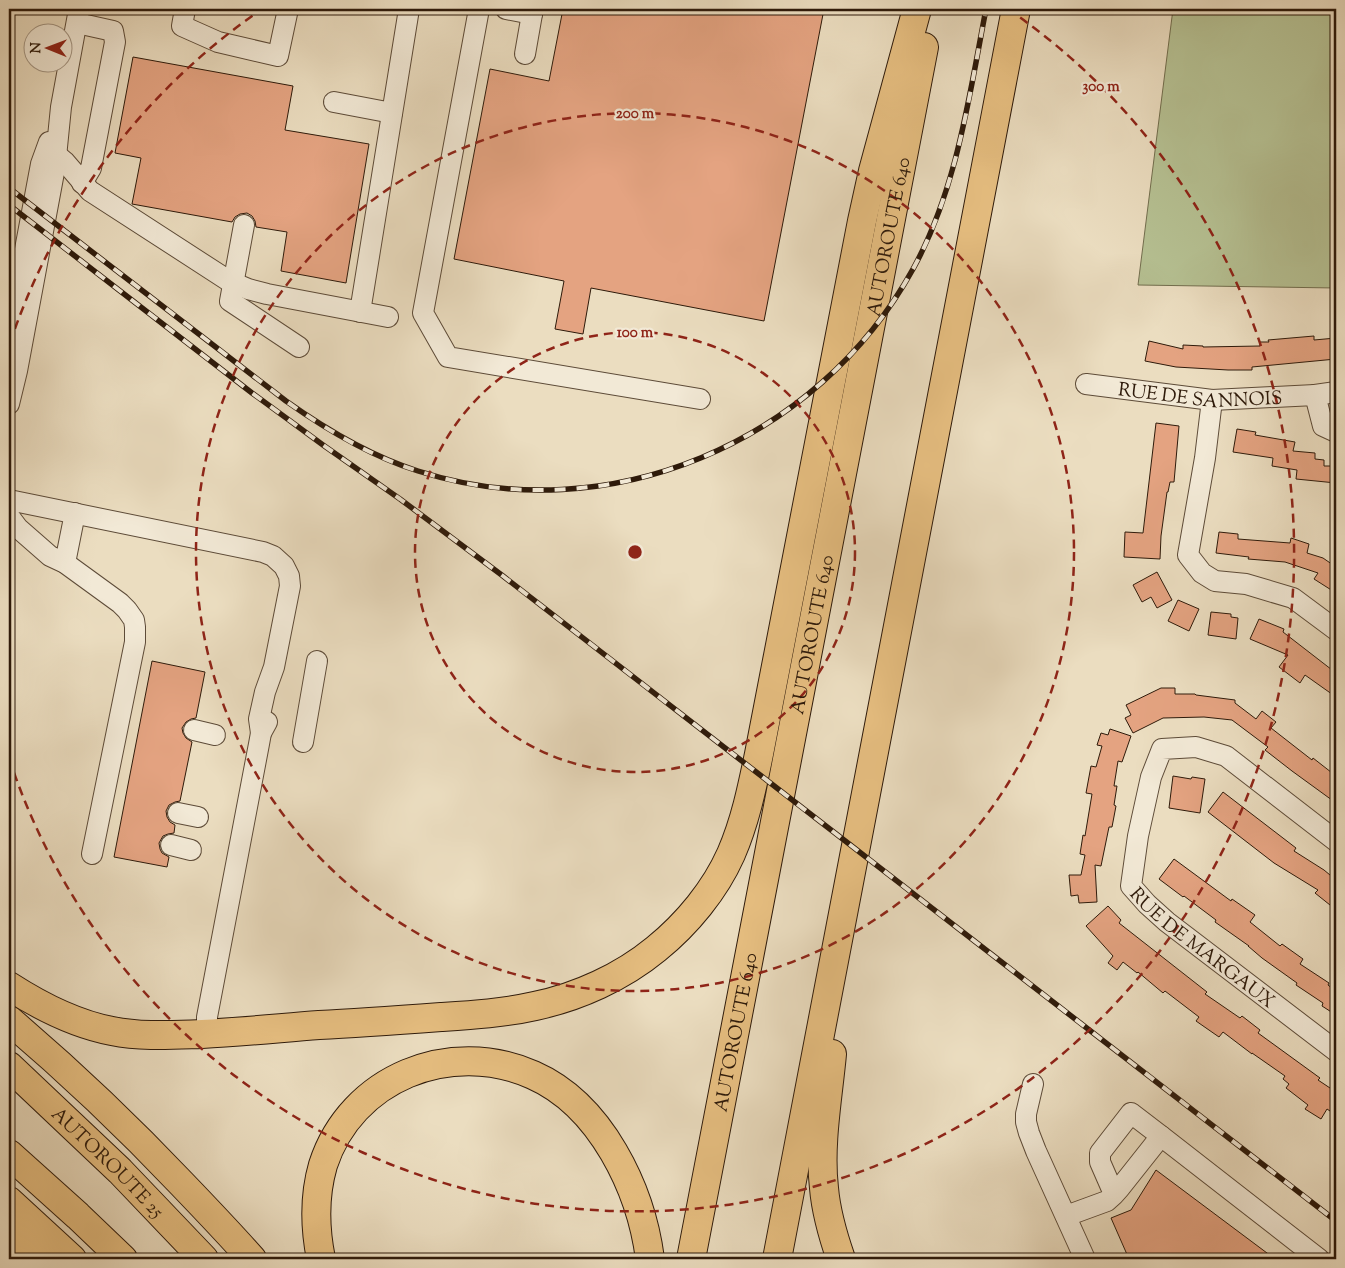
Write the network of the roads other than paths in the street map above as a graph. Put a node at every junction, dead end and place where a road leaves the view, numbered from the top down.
1 (185, 9) edge
2 (288, 9) edge
3 (410, 9) edge
4 (479, 9) edge
5 (506, 9) edge
6 (917, 9) edge
7 (931, 9) edge
8 (1016, 9) edge
9 (532, 11) edge
10 (78, 16) edge
11 (525, 54) dead end
12 (334, 102) dead end
13 (392, 113) junction
14 (50, 156) junction
15 (82, 183) junction
16 (244, 224) dead end
17 (233, 283) junction
18 (360, 312) junction
19 (388, 317) dead end
20 (9, 335) edge
21 (299, 348) dead end
22 (1086, 384) dead end
23 (1336, 392) edge
24 (1315, 395) junction
25 (700, 399) dead end
26 (1212, 400) junction
27 (9, 404) edge
28 (1336, 432) edge
29 (9, 500) edge
30 (75, 513) junction
31 (9, 516) edge
32 (65, 563) junction
33 (1336, 630) edge
34 (318, 662) dead end
35 (194, 730) dead end
36 (215, 735) dead end
37 (303, 742) dead end
38 (178, 813) dead end
39 (198, 817) dead end
40 (1336, 842) edge
41 (171, 845) dead end
42 (191, 850) dead end
43 (92, 854) dead end
44 (849, 878) junction
45 (9, 986) edge
46 (9, 1020) edge
47 (207, 1034) junction
48 (1336, 1051) edge
49 (9, 1066) edge
50 (1033, 1084) dead end
51 (1161, 1136) junction
52 (9, 1154) edge
53 (1114, 1194) junction
54 (9, 1201) edge
55 (1066, 1216) junction
56 (9, 1230) edge
57 (36, 1259) edge
58 (72, 1259) edge
59 (123, 1259) edge
60 (204, 1259) edge
61 (252, 1259) edge
62 (322, 1259) edge
63 (650, 1259) edge
64 (691, 1259) edge
65 (776, 1259) edge
66 (841, 1259) edge
67 (1085, 1259) edge
68 (1319, 1259) edge

1 - 2 street
3 - 13 street
4 - 25 street
5 - 9 street
6 - 47 highway
7 - 64 highway, AUTOROUTE 640
8 - 44 highway
9 - 11 street
10 - 14 street
10 - 15 street
12 - 13 street
13 - 18 street
14 - 15 street
14 - 20 street
14 - 27 street
15 - 17 street
16 - 17 street
17 - 18 street
17 - 21 street
18 - 19 street
22 - 26 street, RUE DE SANNOIS
23 - 24 street, RUE DE SANNOIS
24 - 26 street, RUE DE SANNOIS
24 - 28 street
26 - 33 street
29 - 30 street
30 - 32 street
30 - 47 street
31 - 32 street
32 - 43 street
34 - 37 street
35 - 36 street
38 - 39 street
40 - 48 street, RUE DE MARGAUX
41 - 42 street
44 - 65 highway
44 - 66 highway
45 - 47 highway
46 - 61 highway
49 - 60 highway, AUTOROUTE 25
50 - 55 street
51 - 53 street
51 - 53 street
51 - 68 street
52 - 59 highway
53 - 55 street
54 - 58 highway
55 - 67 street
56 - 57 highway
62 - 63 highway

